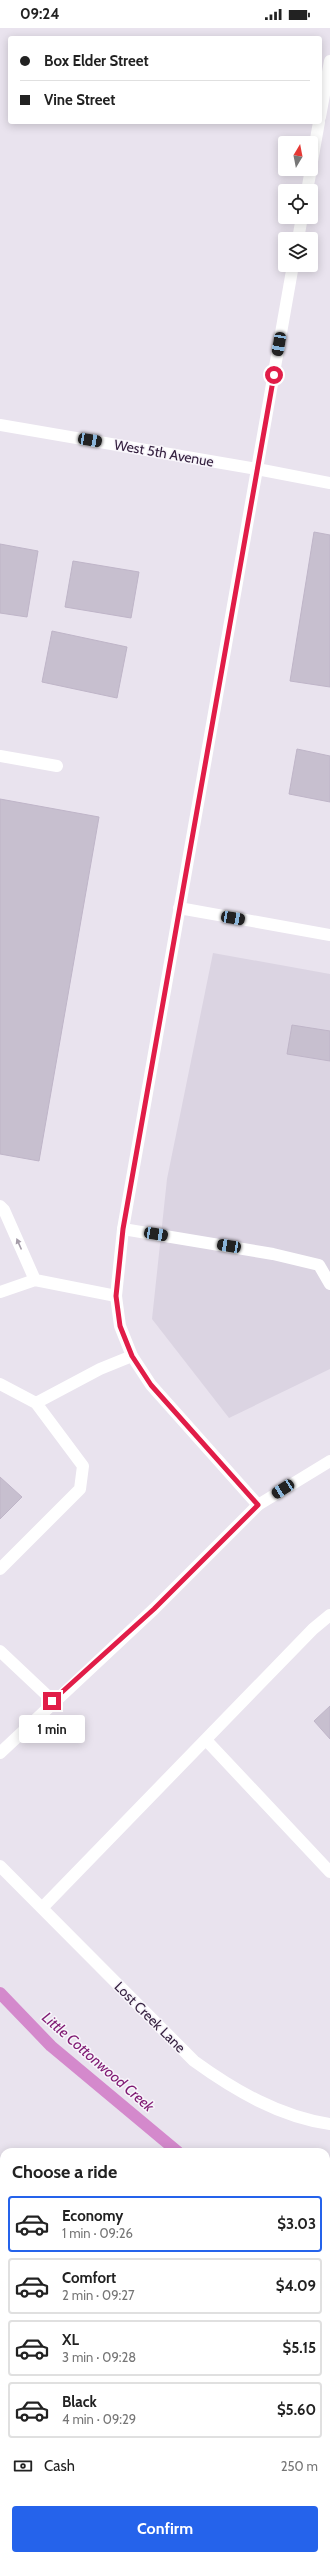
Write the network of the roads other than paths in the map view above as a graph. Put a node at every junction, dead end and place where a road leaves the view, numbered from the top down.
1 (330, 61) edge
2 (322, 106) edge
3 (319, 124) edge
4 (317, 136) edge
5 (292, 272) edge
6 (0, 425) edge
7 (256, 469) junction
8 (330, 483) edge
9 (0, 756) edge
10 (57, 766) dead end
11 (179, 908) junction
12 (330, 935) edge
13 (0, 1206) edge
14 (123, 1229) junction
15 (35, 1280) junction
16 (330, 1284) edge
17 (0, 1292) edge
18 (116, 1296) junction
19 (132, 1356) junction
20 (0, 1384) edge
21 (36, 1403) junction
22 (330, 1461) edge
23 (258, 1505) junction
24 (0, 1569) edge
25 (330, 1615) edge
26 (0, 1651) edge
27 (52, 1701) junction
28 (206, 1740) junction
29 (0, 1752) edge
30 (0, 1866) edge
31 (330, 1872) edge
32 (42, 1908) junction
33 (330, 2124) edge

1 - 2 street
3 - 4 street
5 - 7 street
6 - 7 street, West 5th Avenue
7 - 8 street, West 5th Avenue
7 - 11 street
9 - 10 street
11 - 12 street
11 - 14 street
15 -> 13 street
14 - 16 street
14 - 18 street
15 - 17 street
15 - 18 street
18 - 19 street
19 - 21 street
19 - 23 street
20 - 21 street
21 - 24 street
22 - 23 street
23 - 27 street
25 - 28 street
26 - 27 street
27 - 29 street
28 - 31 street
28 - 32 street
30 - 32 street, Lost Creek Lane
32 - 33 street, Lost Creek Lane

